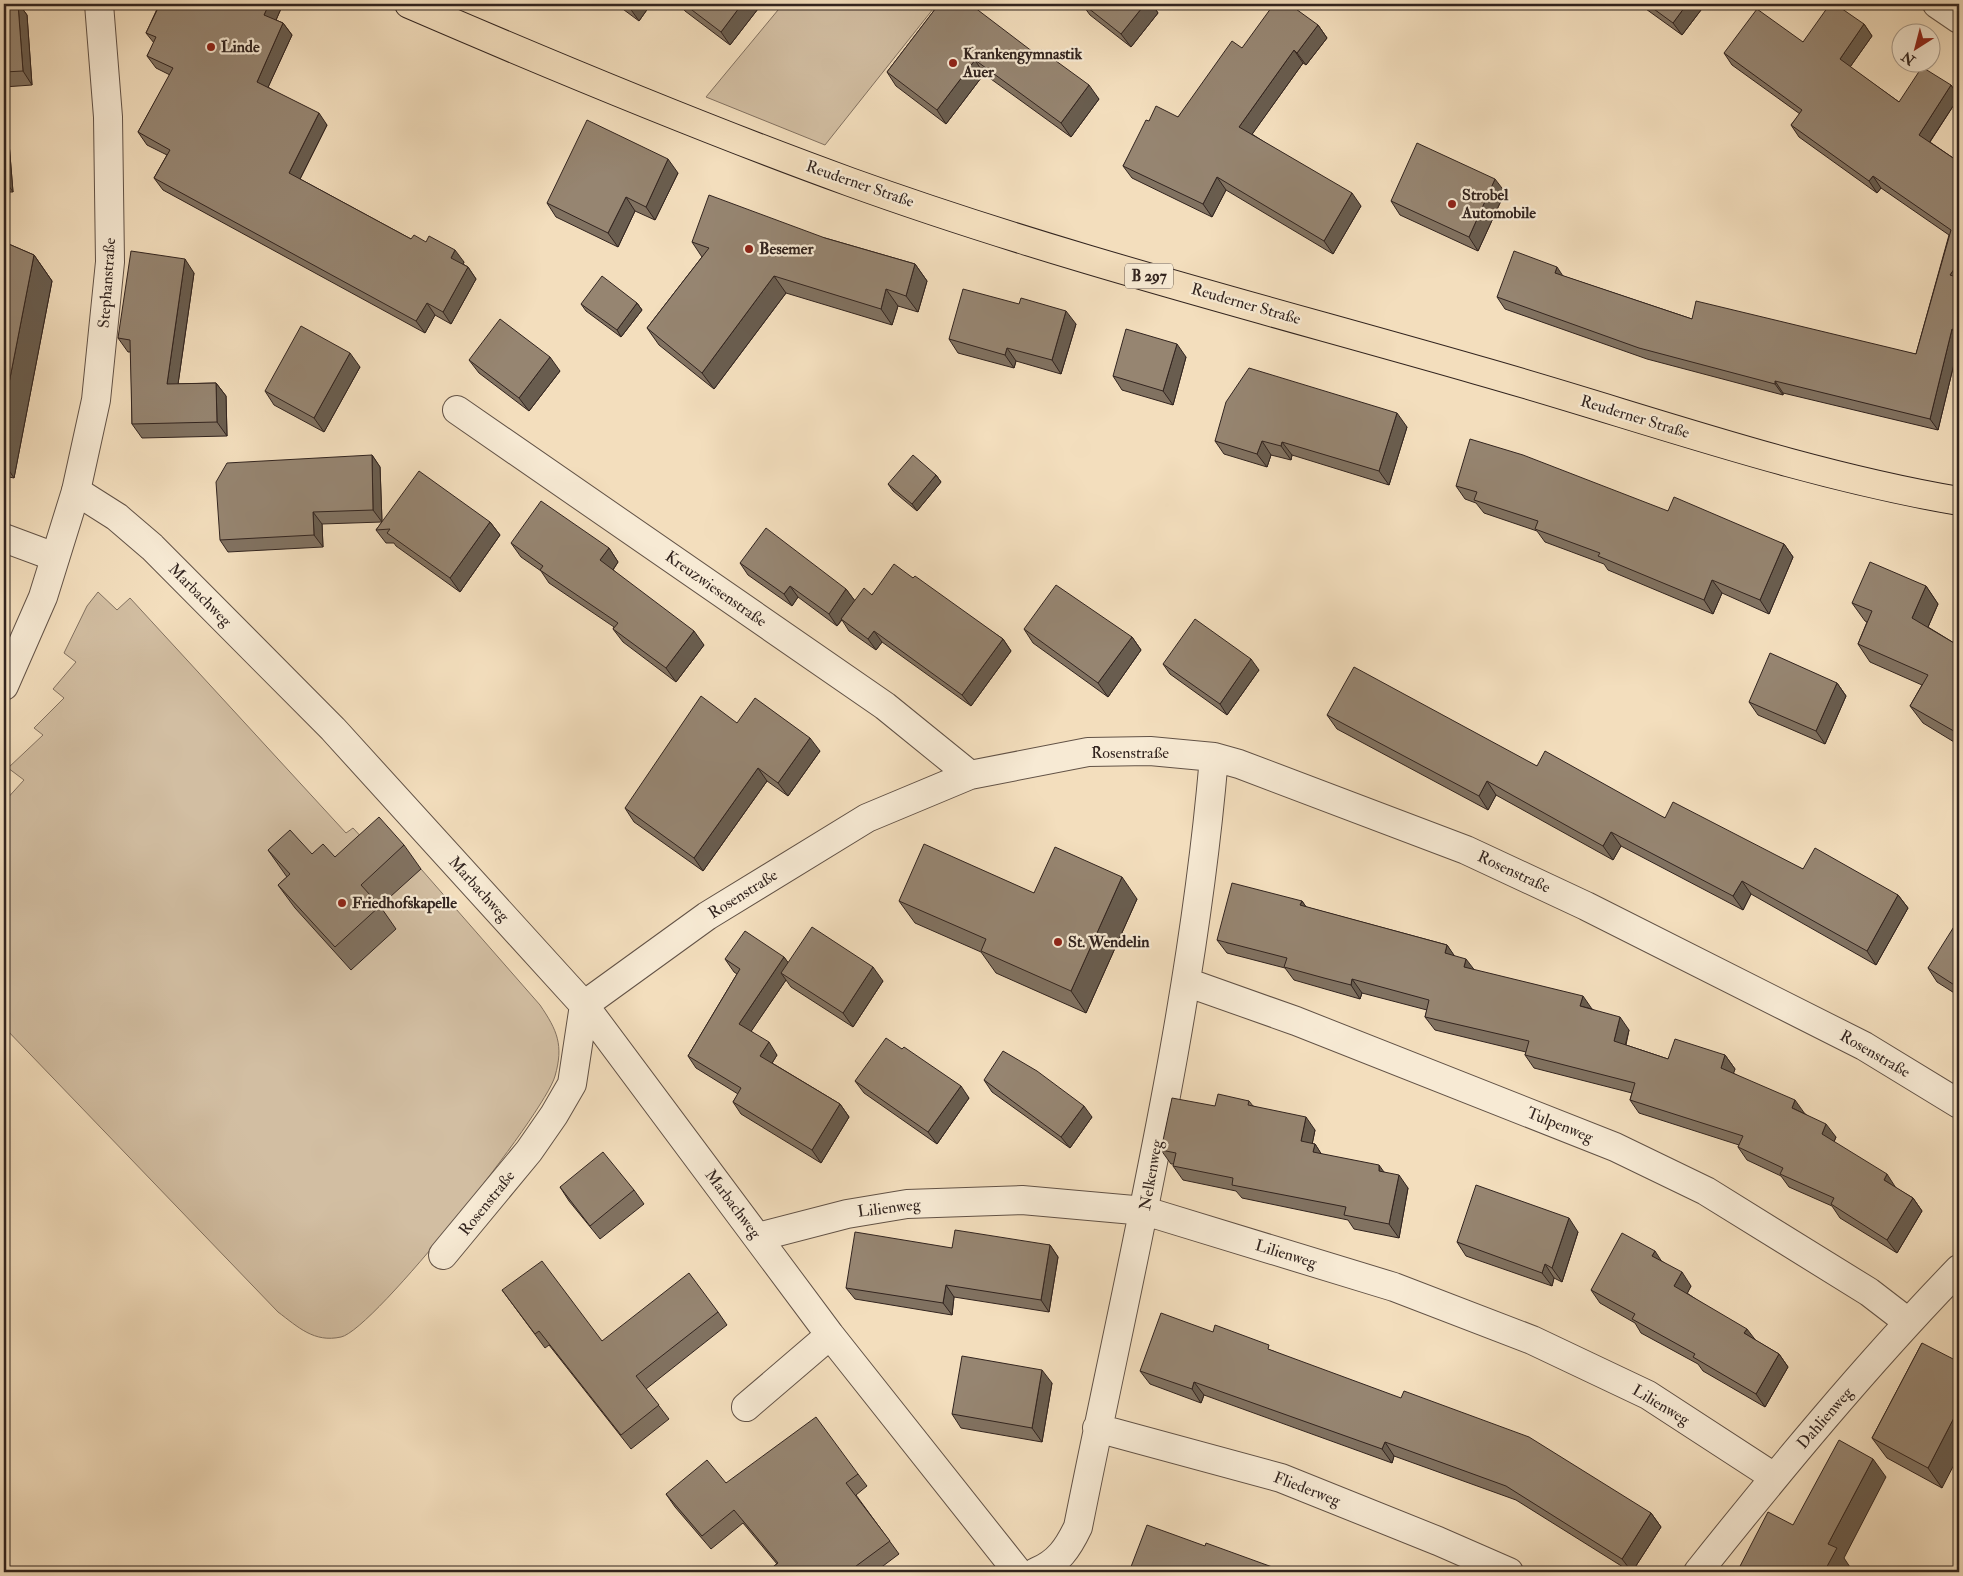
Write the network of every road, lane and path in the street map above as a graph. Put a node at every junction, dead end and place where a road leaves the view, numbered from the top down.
1 (99, 4) edge
2 (409, 4) edge
3 (1938, 4) edge
4 (1959, 19) edge
5 (457, 410) dead end
6 (76, 490) junction
7 (1959, 501) edge
8 (4, 538) edge
9 (56, 557) junction
10 (4, 686) edge
11 (1214, 757) junction
12 (970, 775) junction
13 (1186, 982) junction
14 (584, 1005) junction
15 (1959, 1104) edge
16 (1145, 1211) junction
17 (758, 1237) junction
18 (444, 1255) dead end
19 (1959, 1269) edge
20 (1908, 1322) junction
21 (830, 1335) junction
22 (746, 1408) dead end
23 (1098, 1428) junction
24 (1774, 1477) junction
25 (1018, 1572) edge
26 (1036, 1572) edge
27 (1509, 1572) edge
28 (1698, 1572) edge

1 - 6 street, Stephanstraße
2 - 7 main road, Reuderner Straße / B 297
3 - 4 street
5 - 12 street, Kreuzwiesenstraße
6 - 9 street, Stephanstraße
6 - 14 street, Marbachweg
8 - 9 street
9 - 10 street, Stephanstraße
11 - 12 street, Rosenstraße
11 - 13 street, Nelkenweg
11 - 15 street, Rosenstraße
12 - 14 street, Rosenstraße
13 - 16 street, Nelkenweg
13 - 20 street, Tulpenweg
14 - 17 street, Marbachweg
14 - 18 street, Rosenstraße
16 - 17 street, Lilienweg
16 - 23 street, Nelkenweg
16 - 24 street, Lilienweg
17 - 21 street, Marbachweg
19 - 20 street, Dahlienweg
20 - 24 street, Dahlienweg
21 - 22 street
21 - 25 street, Marbachweg
23 - 26 street, Nelkenweg
23 - 27 street, Fliederweg
24 - 28 street, Dahlienweg

